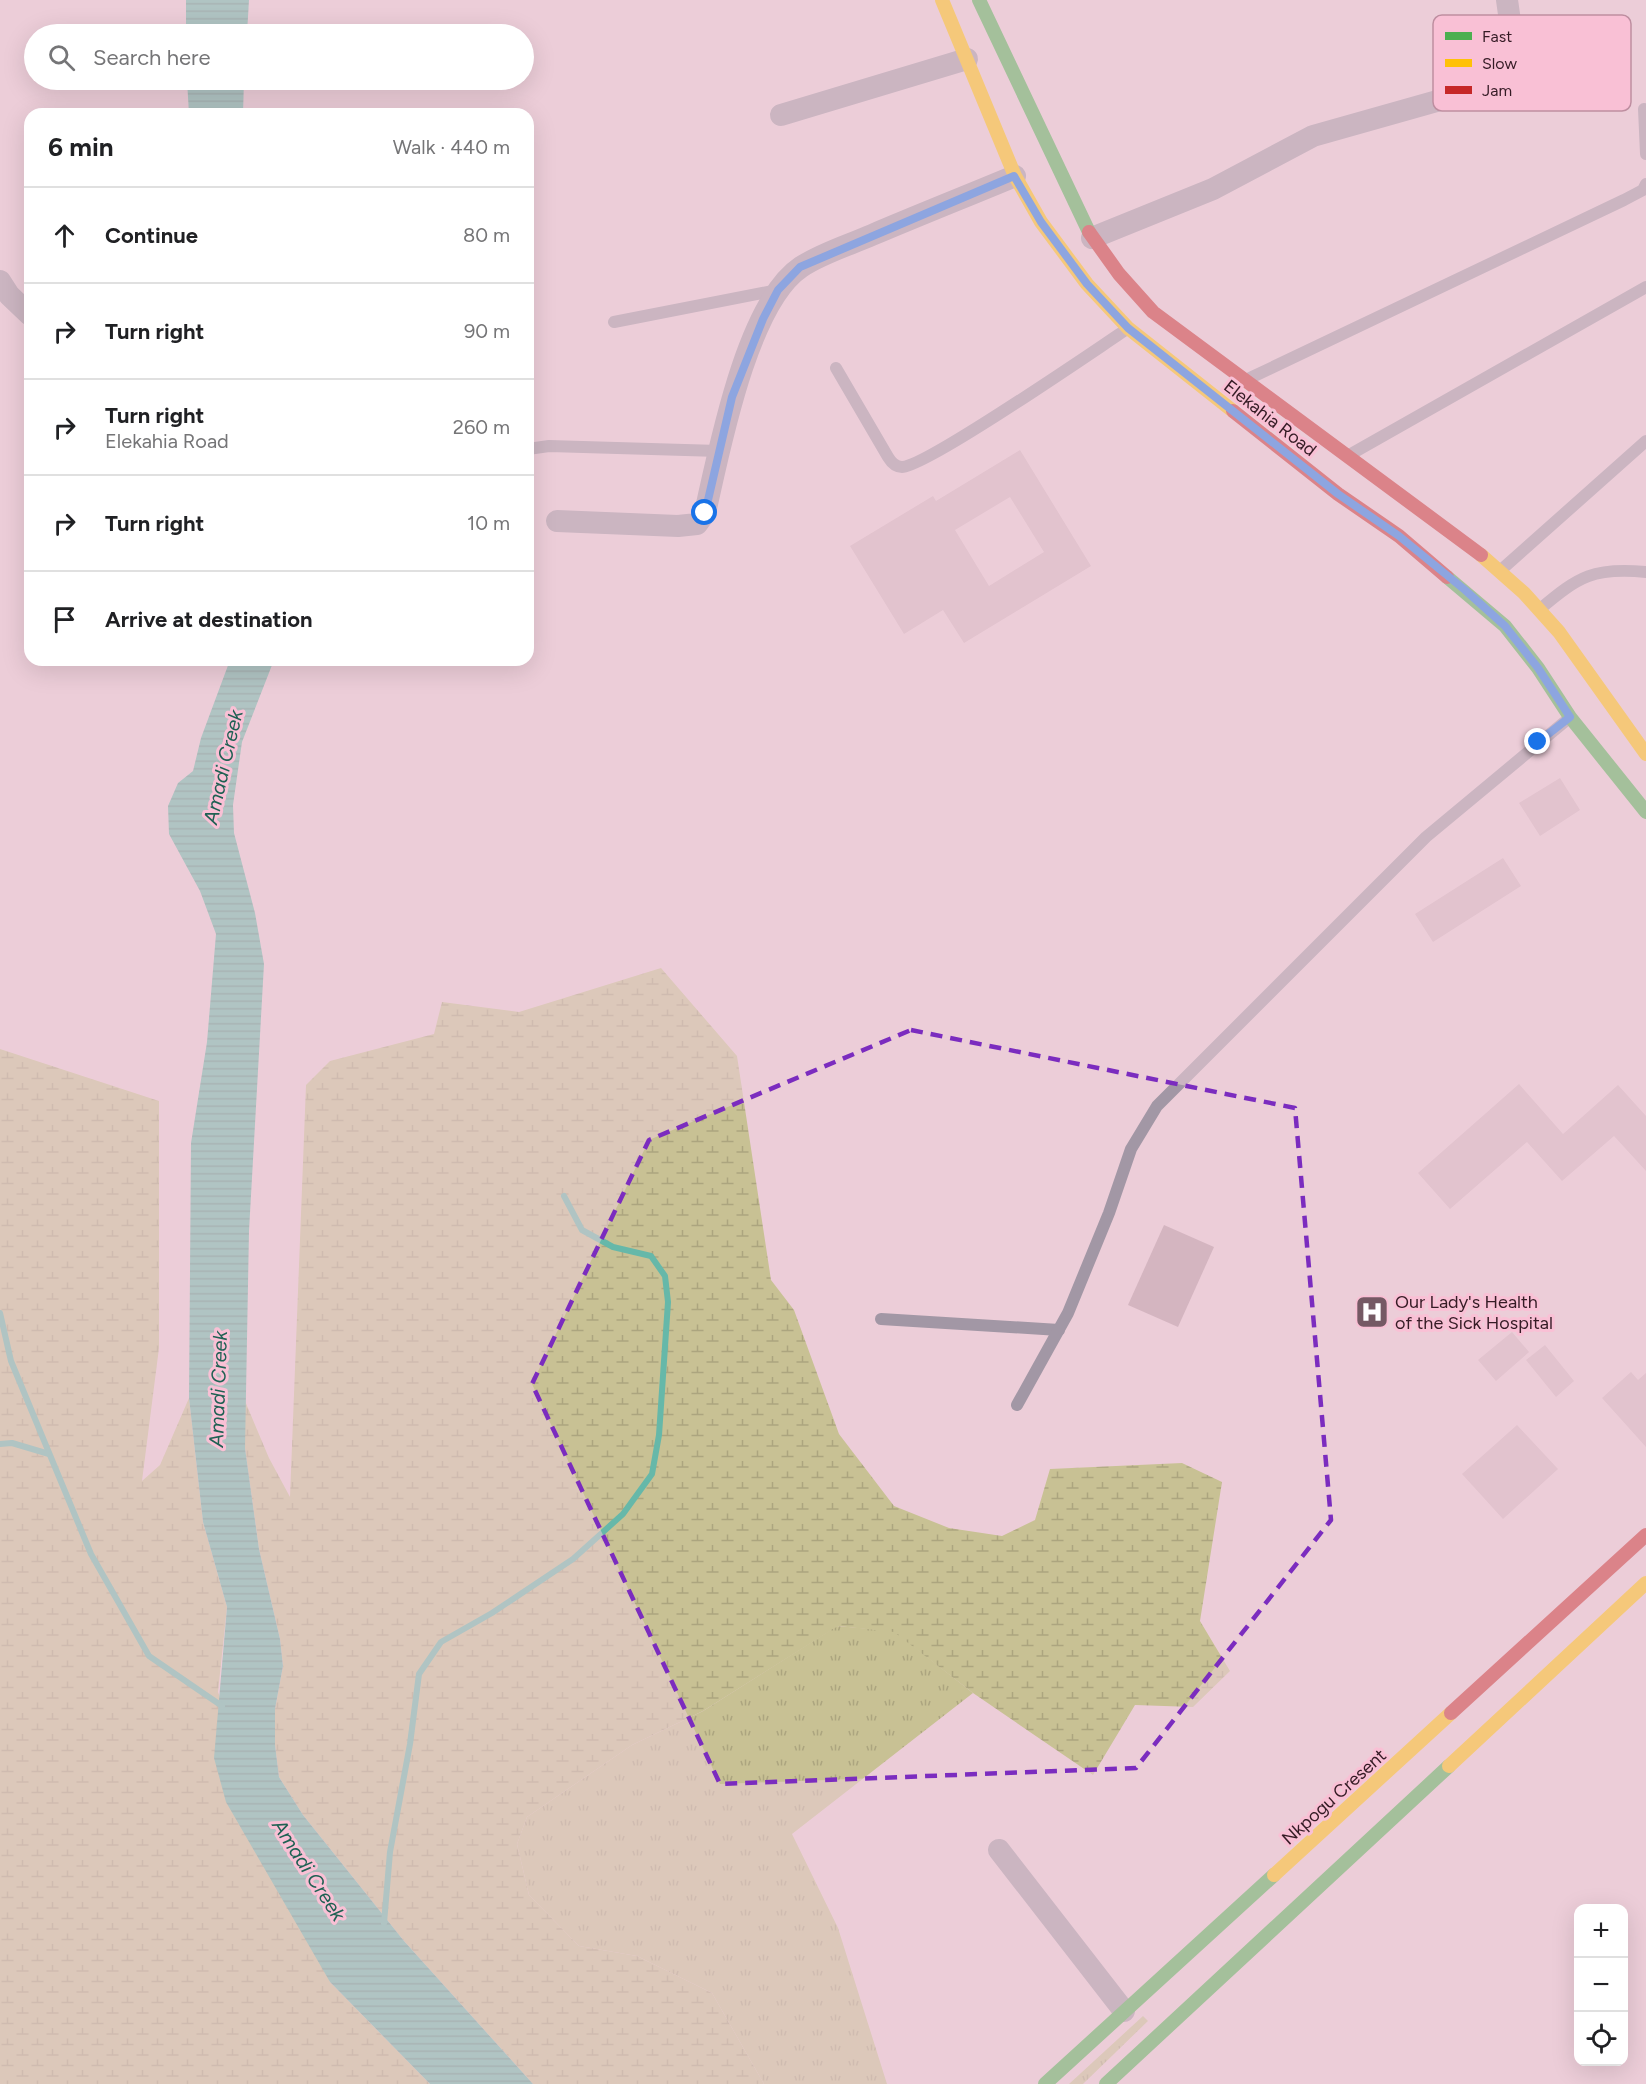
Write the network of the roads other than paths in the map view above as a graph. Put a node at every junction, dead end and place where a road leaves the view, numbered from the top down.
1 (942, 0) edge
2 (979, 0) edge
3 (1508, 0) edge
4 (1510, 15) edge
5 (967, 58) junction
6 (1433, 102) edge
7 (1644, 109) dead end
8 (781, 115) dead end
9 (1646, 154) edge
10 (1014, 176) junction
11 (1646, 184) edge
12 (1092, 238) junction
13 (0, 281) edge
14 (1646, 287) edge
15 (778, 290) junction
16 (24, 309) edge
17 (614, 322) dead end
18 (1128, 328) junction
19 (836, 368) dead end
20 (1246, 380) junction
21 (1646, 441) edge
22 (534, 448) edge
23 (719, 452) junction
24 (1348, 456) junction
25 (557, 521) dead end
26 (1500, 571) junction
27 (1646, 572) edge
28 (1539, 610) junction
29 (1570, 717) junction
30 (1646, 731) edge
31 (1634, 740) junction
32 (1646, 754) edge
33 (1646, 812) edge
34 (881, 1319) dead end
35 (1059, 1330) junction
36 (1017, 1404) dead end
37 (1646, 1535) edge
38 (1646, 1583) edge
39 (999, 1850) dead end
40 (1124, 2011) junction
41 (1045, 2084) edge
42 (1106, 2084) edge

1 - 5 main road, Elekahia Road
2 - 12 main road, Elekahia Road
3 - 4 street
5 - 8 street
5 - 10 main road, Elekahia Road
6 - 12 street
7 - 9 lane
10 - 15 street
10 - 18 main road, Elekahia Road
11 - 20 lane
12 - 20 main road, Elekahia Road
13 - 16 street
14 - 24 lane
15 - 17 lane
15 - 23 street
18 - 19 lane
18 - 29 main road, Elekahia Road
20 - 24 main road, Elekahia Road
21 - 26 lane
22 - 23 lane
23 - 25 street
24 - 26 main road, Elekahia Road
26 - 28 main road, Elekahia Road
27 - 28 lane
28 - 31 main road, Elekahia Road
29 - 33 main road, Elekahia Road
29 - 35 lane
30 - 31 lane
31 - 32 main road, Elekahia Road
34 - 35 lane
35 - 36 lane
37 - 40 main road, Nkpogu Cresent
38 - 42 main road
39 - 40 street
40 - 41 main road, Nkpogu Cresent

